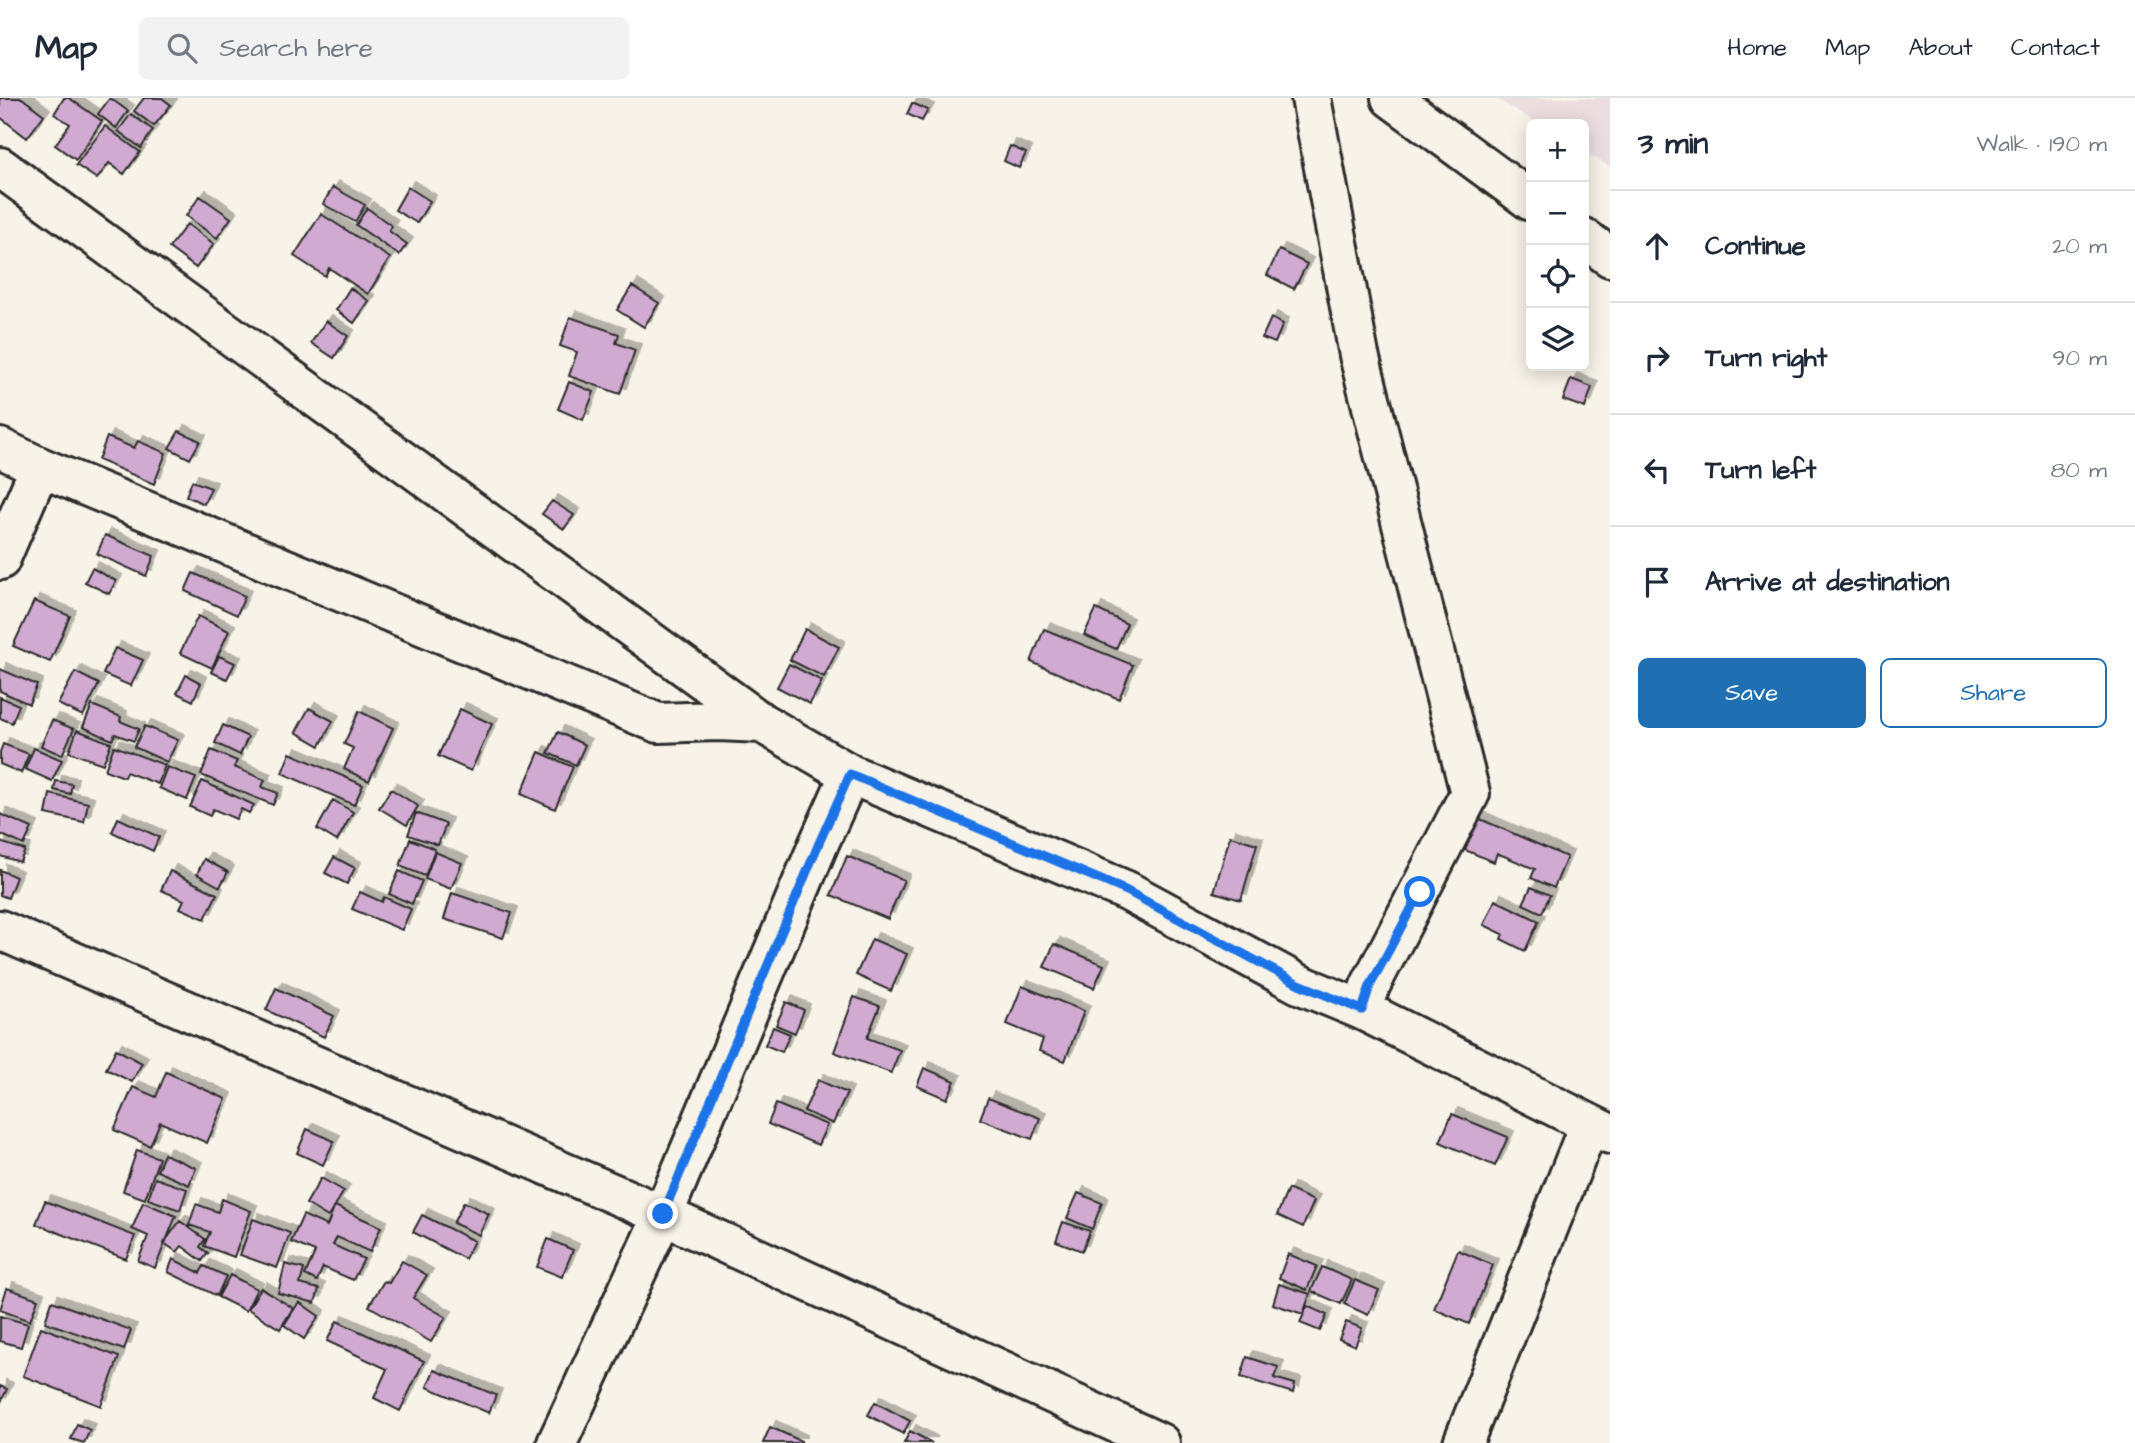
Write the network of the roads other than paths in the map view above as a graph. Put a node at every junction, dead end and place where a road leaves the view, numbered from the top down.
1 (1311, 98) edge
2 (1391, 98) edge
3 (0, 167) edge
4 (1526, 197) edge
5 (1589, 242) edge
6 (1610, 257) edge
7 (0, 448) edge
8 (40, 467) junction
9 (0, 559) edge
10 (762, 723) junction
11 (850, 774) junction
12 (0, 930) edge
13 (1362, 1010) junction
14 (1599, 1129) edge
15 (663, 1214) junction
16 (557, 1443) edge
17 (1160, 1443) edge
18 (1463, 1443) edge

1 - 13 street
2 - 4 street
3 - 10 street
5 - 6 street
7 - 8 street
8 - 9 street
8 - 10 street
10 - 11 street
11 - 13 street
11 - 15 street
12 - 15 street
13 - 14 street
14 - 18 street
15 - 16 street
15 - 17 street

